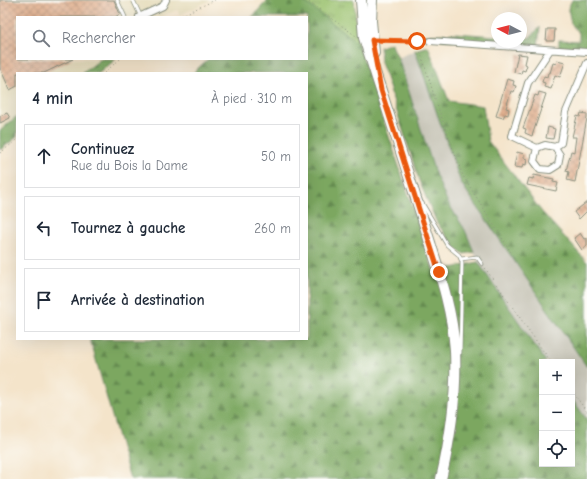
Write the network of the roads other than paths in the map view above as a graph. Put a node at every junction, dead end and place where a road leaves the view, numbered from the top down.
1 (117, 0) edge
2 (133, 0) edge
3 (166, 0) edge
4 (361, 0) edge
5 (372, 0) edge
6 (125, 16) edge
7 (140, 16) edge
8 (142, 16) edge
9 (368, 39) junction
10 (430, 41) road end
11 (550, 50) junction
12 (587, 52) edge
13 (587, 63) edge
14 (555, 147) junction
15 (537, 148) junction
16 (411, 183) junction
17 (461, 259) junction
18 (482, 264) road end
19 (455, 394) junction
20 (441, 479) edge

1 - 6 lane
2 - 7 lane
3 - 8 street
4 - 9 main road
5 - 9 main road
9 - 16 main road
10 - 11 street
11 - 12 street
11 - 15 street
13 - 14 street
14 - 15 street
14 - 15 street
16 - 17 lane
16 - 19 main road
17 - 18 lane
17 - 19 lane
19 - 20 main road

